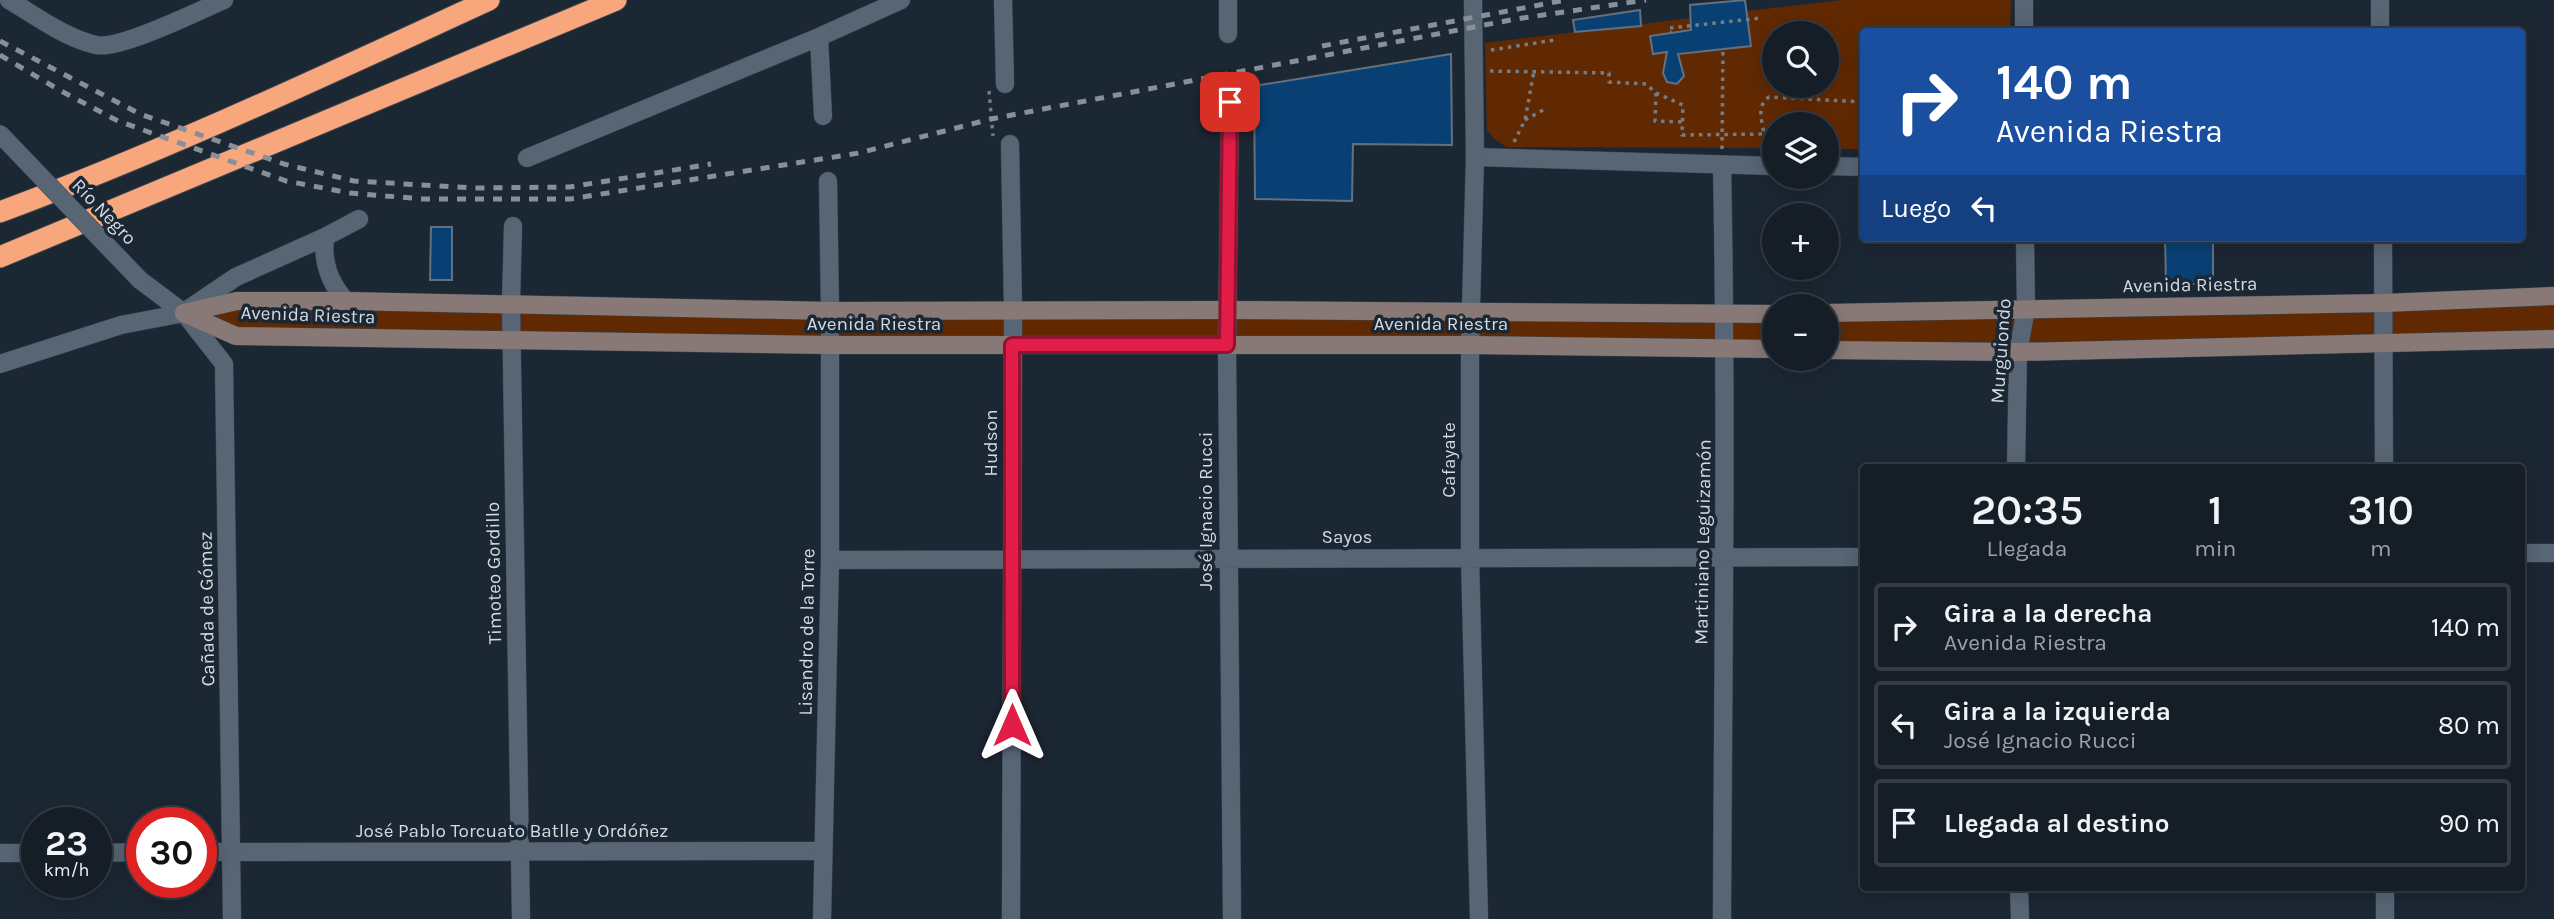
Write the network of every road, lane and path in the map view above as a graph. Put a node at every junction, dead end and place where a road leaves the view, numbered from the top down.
1 (9, 0) edge
2 (489, 0) edge
3 (616, 0) edge
4 (901, 0) edge
5 (1003, 0) edge
6 (1228, 0) edge
7 (1473, 0) edge
8 (2024, 0) edge
9 (2380, 0) edge
10 (220, 1) edge
11 (1761, 18) dead end
12 (1670, 28) dead end
13 (2024, 28) edge
14 (2380, 28) edge
15 (1228, 34) dead end
16 (819, 37) junction
17 (1555, 40) dead end
18 (1723, 49) dead end
19 (1474, 62) junction
20 (1534, 71) junction
21 (1005, 84) joint
22 (1656, 93) junction
23 (1230, 102) dead end
24 (1860, 102) edge
25 (1545, 109) dead end
26 (823, 116) dead end
27 (1525, 120) junction
28 (1682, 122) junction
29 (0, 134) edge
30 (1722, 134) junction
31 (1010, 144) joint
32 (1475, 156) junction
33 (527, 158) dead end
34 (1507, 158) junction
35 (1722, 165) junction
36 (1762, 166) edge
37 (1839, 166) edge
38 (1860, 167) edge
39 (828, 181) dead end
40 (0, 212) edge
41 (359, 219) dead end
42 (513, 226) dead end
43 (326, 237) junction
44 (2025, 242) edge
45 (2383, 242) edge
46 (0, 257) edge
47 (2554, 296) edge
48 (346, 301) junction
49 (511, 303) junction
50 (2384, 303) junction
51 (1013, 309) junction
52 (1227, 310) junction
53 (2026, 310) junction
54 (831, 311) junction
55 (1471, 312) junction
56 (184, 313) junction
57 (1839, 313) edge
58 (1762, 314) edge
59 (1725, 315) junction
60 (2554, 339) edge
61 (512, 340) junction
62 (2383, 342) junction
63 (830, 345) junction
64 (1012, 345) junction
65 (1227, 345) junction
66 (1470, 345) junction
67 (1726, 349) junction
68 (1762, 349) edge
69 (1839, 350) edge
70 (2018, 352) junction
71 (0, 364) edge
72 (2016, 464) edge
73 (2384, 464) edge
74 (2525, 553) edge
75 (2554, 553) edge
76 (1723, 557) junction
77 (1860, 557) edge
78 (1470, 558) junction
79 (1013, 559) junction
80 (1227, 559) junction
81 (830, 560) junction
82 (822, 851) junction
83 (217, 852) edge
84 (231, 852) junction
85 (519, 852) junction
86 (0, 853) edge
87 (21, 853) edge
88 (2019, 891) edge
89 (2385, 891) edge
90 (232, 919) edge
91 (521, 919) edge
92 (822, 919) edge
93 (1011, 919) edge
94 (1232, 919) edge
95 (1479, 919) edge
96 (1722, 919) edge
97 (2020, 919) edge
98 (2385, 919) edge

1 - 10 street
2 - 40 highway
3 - 46 highway
4 - 16 street
5 - 21 street
6 - 15 street
7 - 19 street, Cafayate
8 - 13 street
9 - 14 street
11 - 12 path
16 - 26 street
16 - 33 street
17 - 19 path
18 - 30 path
19 - 20 path
19 - 32 street, Cafayate
20 - 22 path
20 - 27 path
21 - 31 path
22 - 28 path
22 - 28 path
23 - 52 street, José Ignacio Rucci
24 - 30 path
25 - 27 path
27 - 34 path
28 - 30 path
29 - 56 street, Río Negro, bridge
30 - 35 path
31 - 51 street, Hudson
32 - 34 street
32 - 55 street, Cafayate
34 - 35 street
35 - 36 street
35 - 59 street, Martiniano Leguizamón
37 - 38 street
39 - 54 street
41 - 43 street
42 - 49 street, Timoteo Gordillo
43 - 48 street
43 - 56 street
44 - 53 street, Murguiondo
45 - 50 street
47 - 50 main road, Avenida Riestra
48 - 49 main road, Avenida Riestra
48 - 56 main road, Avenida Riestra
49 - 54 main road, Avenida Riestra
49 - 61 street, Timoteo Gordillo
50 - 53 main road, Avenida Riestra
50 - 62 street
51 - 52 main road, Avenida Riestra
51 - 54 main road, Avenida Riestra
51 - 64 street, Hudson
52 - 55 main road, Avenida Riestra
52 - 65 street, José Ignacio Rucci
53 - 57 main road, Avenida Riestra
53 - 70 street, Murguiondo
54 - 63 street, Lisandro de la Torre
55 - 59 main road, Avenida Riestra
55 - 66 street, Cafayate
56 - 61 main road, Avenida Riestra
56 - 71 street
56 - 84 street, Cañada de Gómez
58 - 59 main road, Avenida Riestra
59 - 67 street, Martiniano Leguizamón
60 - 62 main road
61 - 63 main road, Avenida Riestra
61 - 85 street, Timoteo Gordillo
62 - 70 main road
62 - 73 street
63 - 64 main road, Avenida Riestra
63 - 81 street, Lisandro de la Torre
64 - 65 main road, Avenida Riestra
64 - 79 street, Hudson
65 - 66 main road, Avenida Riestra
65 - 80 street, José Ignacio Rucci
66 - 67 main road, Avenida Riestra
66 - 78 street, Cafayate
67 - 68 main road, Avenida Riestra
67 - 76 street, Martiniano Leguizamón
69 - 70 main road
70 - 72 street, Murguiondo
74 - 75 street
76 - 77 street, Sayos
76 - 78 street, Sayos
76 - 96 street, Martiniano Leguizamón
78 - 80 street, Sayos
78 - 95 street, Cafayate
79 - 80 street, Sayos
79 - 81 street, Sayos
79 - 93 street, Hudson
80 - 94 street, José Ignacio Rucci
81 - 82 street, Lisandro de la Torre
82 - 85 street, José Pablo Torcuato Batlle y Ordóñez
82 - 92 street, Lisandro de la Torre
83 - 84 street, José Pablo Torcuato Batlle y Ordóñez
84 - 85 street, José Pablo Torcuato Batlle y Ordóñez
84 - 90 street, Cañada de Gómez
85 - 91 street, Timoteo Gordillo
86 - 87 street
88 - 97 street
89 - 98 street

